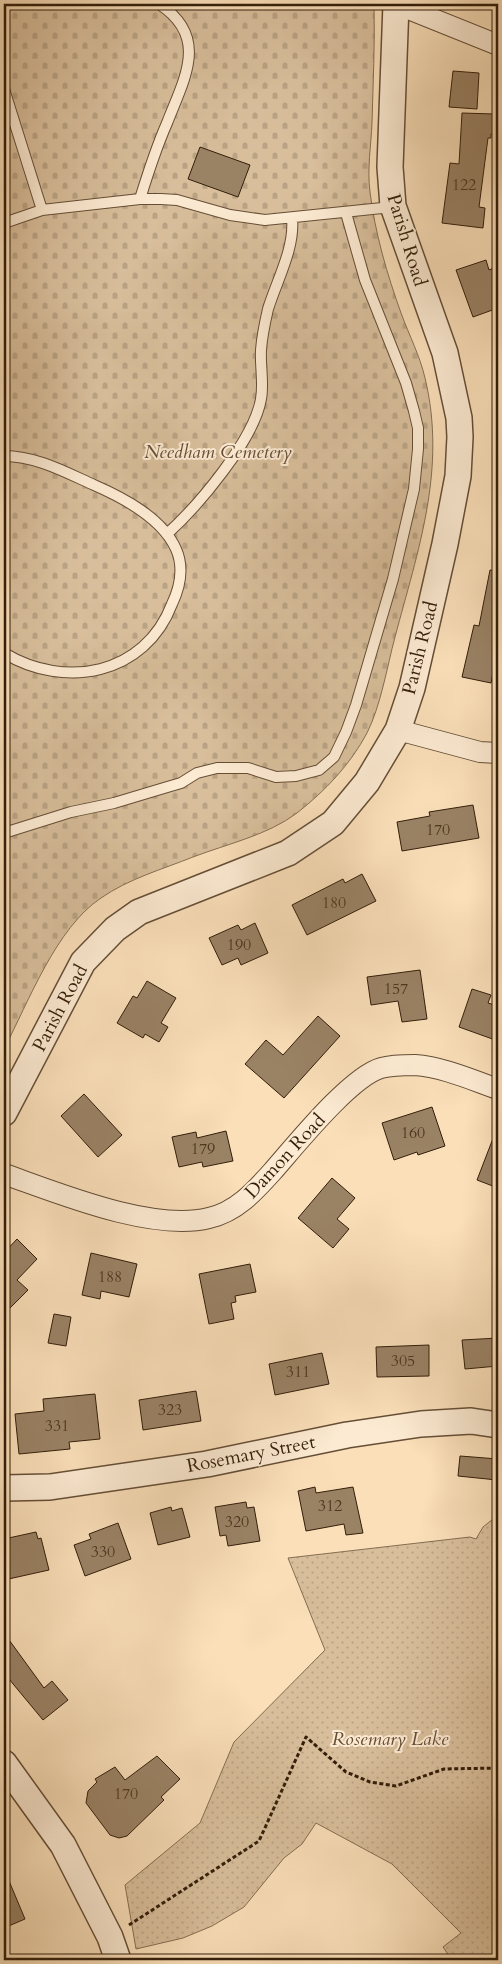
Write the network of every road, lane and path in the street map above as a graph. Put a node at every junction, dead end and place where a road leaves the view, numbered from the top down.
1 (159, 4) edge
2 (396, 4) edge
3 (498, 45) edge
4 (4, 89) edge
5 (140, 199) junction
6 (393, 206) junction
7 (42, 210) junction
8 (346, 213) junction
9 (292, 218) junction
10 (4, 223) edge
11 (4, 456) edge
12 (167, 534) junction
13 (4, 653) edge
14 (398, 730) junction
15 (498, 753) edge
16 (4, 833) edge
17 (498, 1089) edge
18 (4, 1113) edge
19 (4, 1174) edge
20 (498, 1425) edge
21 (4, 1488) edge
22 (4, 1762) edge
23 (498, 1768) edge
24 (114, 1949) edge

1 - 5 lane
2 - 3 street
2 - 6 street, Parish Road
4 - 7 lane
5 - 7 lane
5 - 9 lane
6 - 8 lane
6 - 14 street, Parish Road
7 - 10 lane
8 - 9 lane
8 - 16 lane
9 - 12 lane
11 - 12 lane
12 - 13 lane
14 - 15 street
14 - 18 street, Parish Road
17 - 19 street, Damon Road
20 - 21 street, Rosemary Street
22 - 24 street
23 - 24 path

